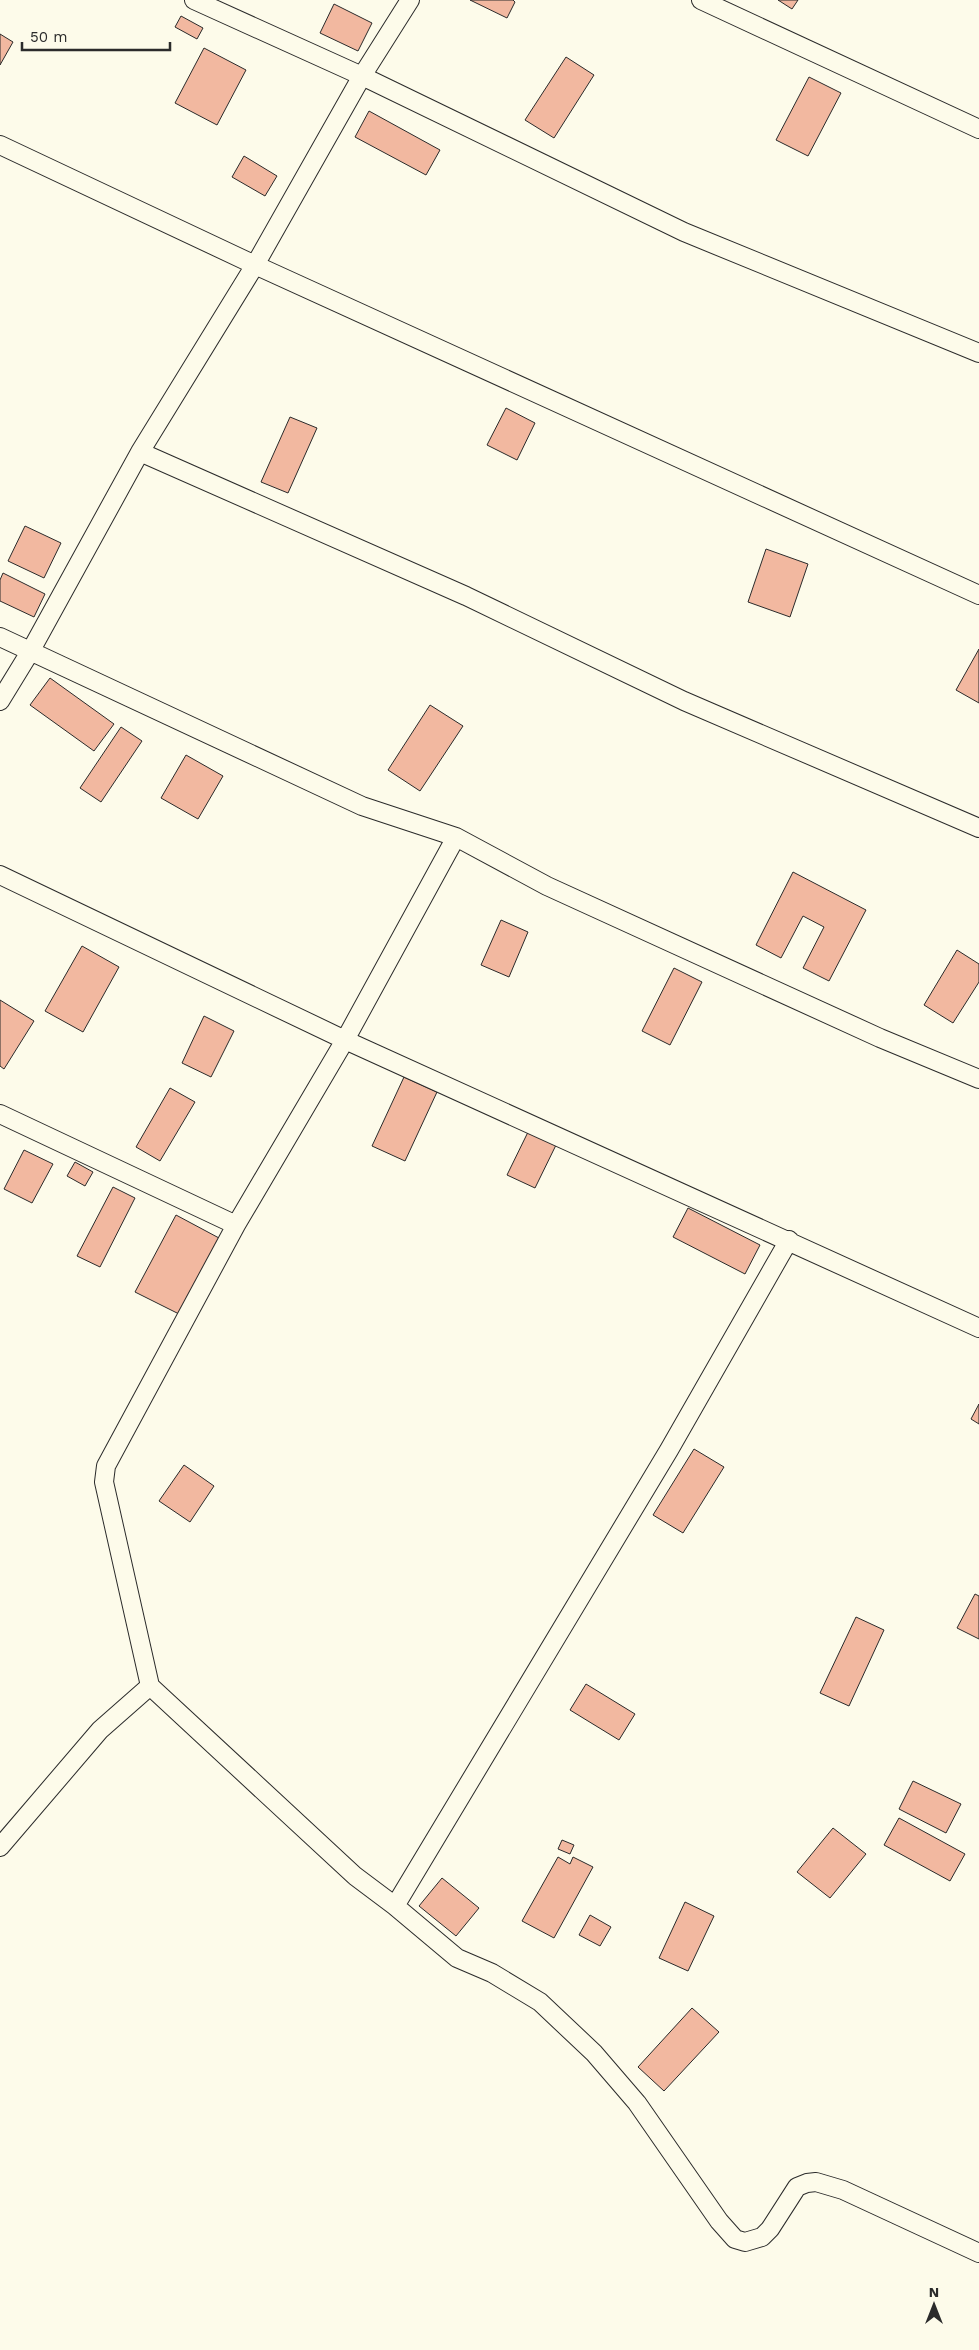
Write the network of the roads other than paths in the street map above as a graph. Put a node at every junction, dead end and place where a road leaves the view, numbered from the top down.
1 (194, 0) edge
2 (410, 0) edge
3 (701, 0) edge
4 (362, 76) junction
5 (979, 129) edge
6 (0, 145) edge
7 (255, 265) junction
8 (979, 353) edge
9 (140, 452) junction
10 (979, 595) edge
11 (0, 637) edge
12 (30, 652) junction
13 (0, 701) edge
14 (979, 828) edge
15 (456, 836) junction
16 (0, 875) edge
17 (345, 1040) junction
18 (979, 1079) edge
19 (0, 1114) edge
20 (236, 1225) junction
21 (789, 1240) junction
22 (979, 1328) edge
23 (150, 1686) junction
24 (0, 1847) edge
25 (396, 1906) junction
26 (979, 2253) edge

1 - 4 street
2 - 4 street
3 - 5 street
4 - 7 street
4 - 8 street
6 - 7 street
7 - 9 street
7 - 10 street
9 - 12 street
9 - 14 street
11 - 12 street
12 - 13 street
12 - 15 street
15 - 17 street
15 - 18 street
16 - 17 street
17 - 20 street
17 - 21 street
19 - 20 street
20 - 23 street
21 - 22 street
21 - 25 street
23 - 24 street
23 - 25 street
25 - 26 street

